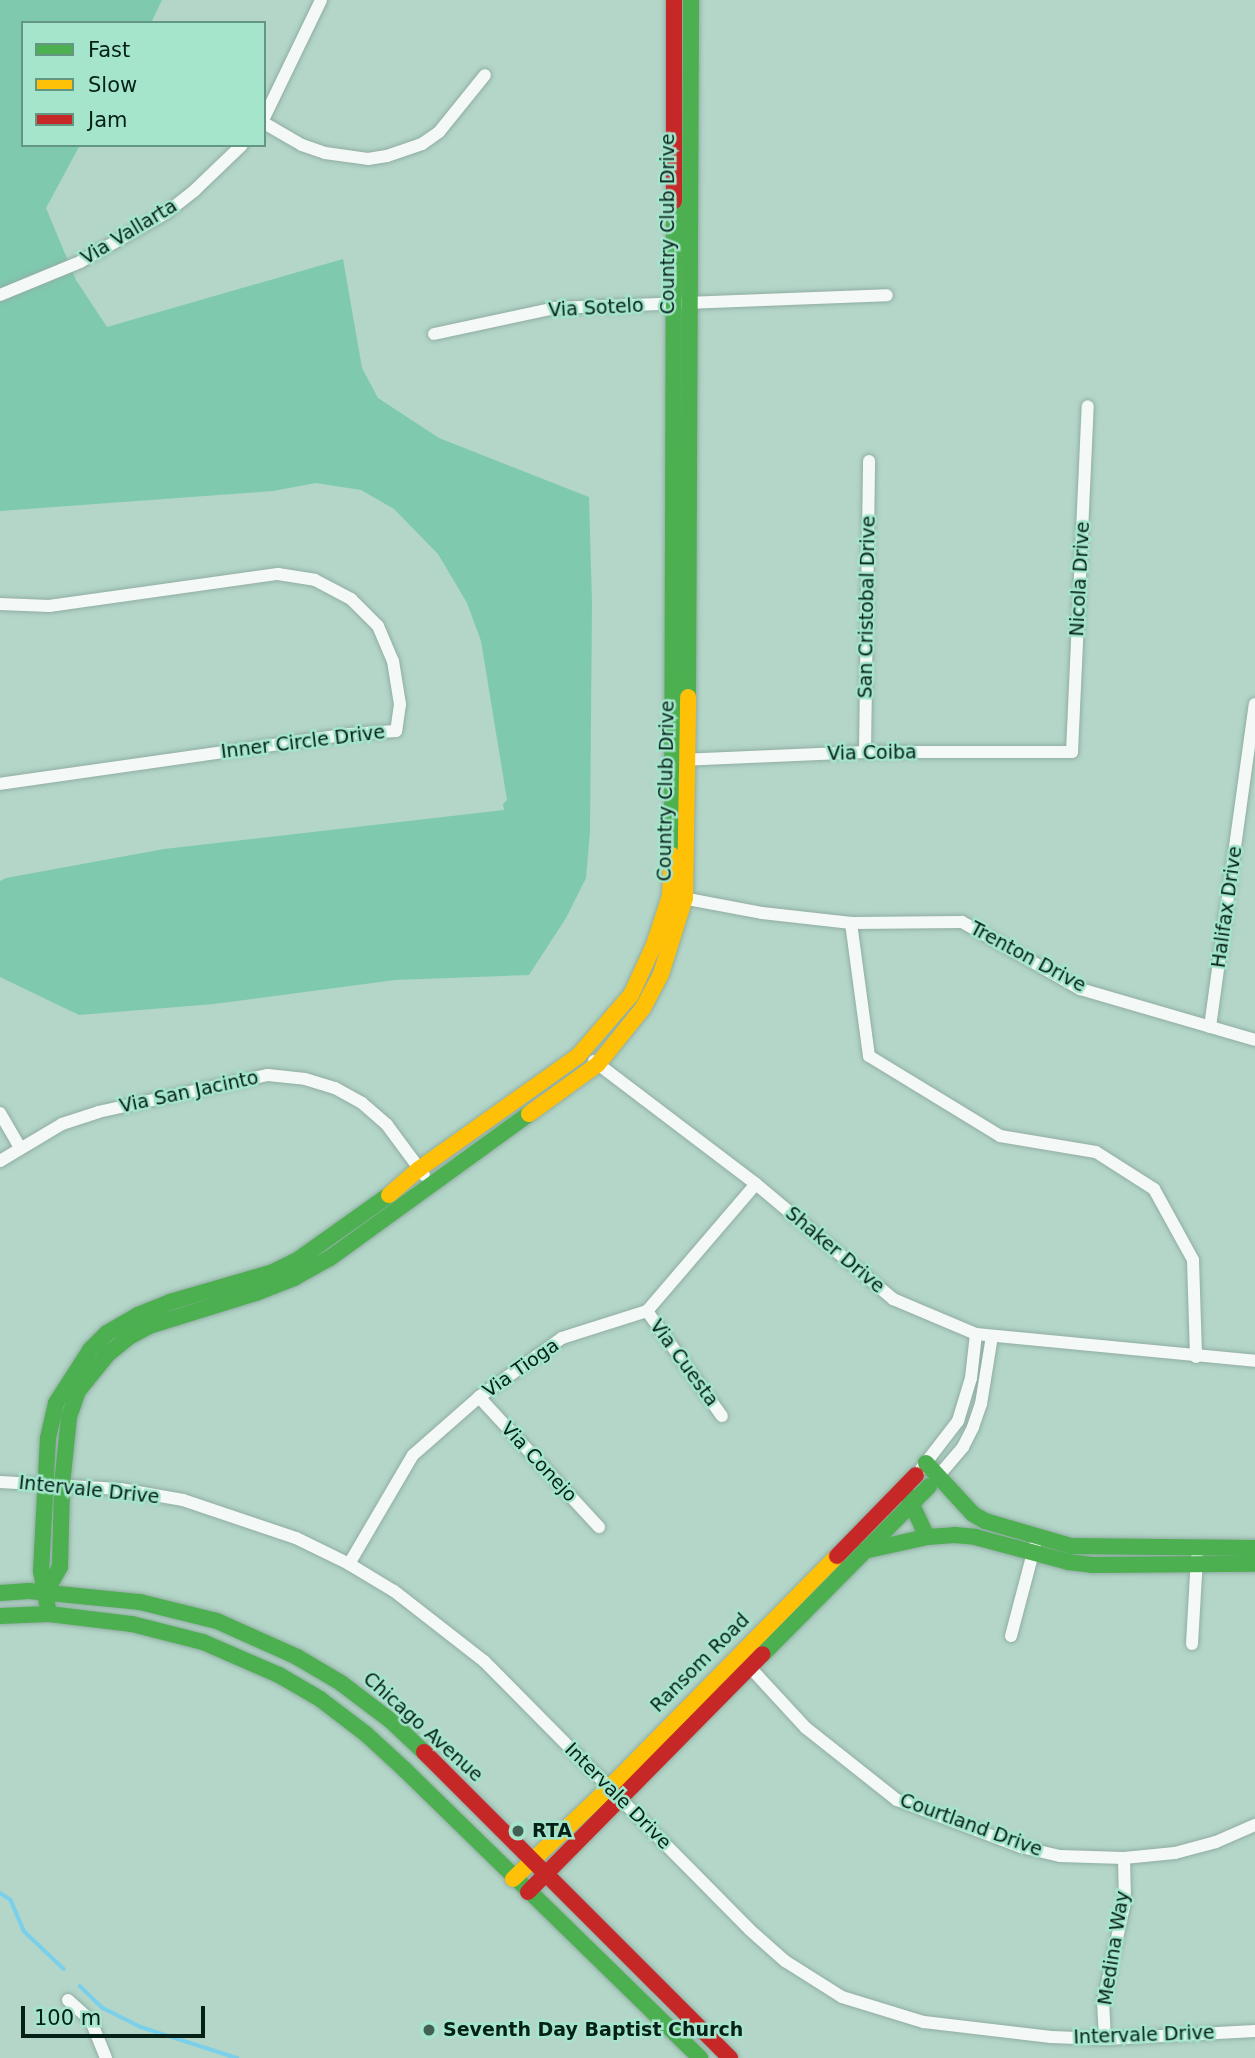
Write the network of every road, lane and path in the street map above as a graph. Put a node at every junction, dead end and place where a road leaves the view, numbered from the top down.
1 (321, 0) edge
2 (674, 0) edge
3 (691, 0) edge
4 (485, 75) dead end
5 (266, 116) edge
6 (266, 121) edge
7 (240, 147) edge
8 (0, 295) edge
9 (887, 295) dead end
10 (681, 304) junction
11 (434, 334) dead end
12 (1088, 406) dead end
13 (869, 461) dead end
14 (0, 604) edge
15 (1255, 704) edge
16 (865, 752) junction
17 (1072, 752) joint
18 (680, 760) junction
19 (0, 784) edge
20 (678, 897) junction
21 (850, 923) junction
22 (1210, 1027) junction
23 (1255, 1040) edge
24 (584, 1051) junction
25 (598, 1064) junction
26 (0, 1113) edge
27 (20, 1147) junction
28 (0, 1161) edge
29 (419, 1169) junction
30 (430, 1184) junction
31 (756, 1184) junction
32 (647, 1311) junction
33 (976, 1334) junction
34 (992, 1336) junction
35 (1196, 1357) junction
36 (1255, 1361) edge
37 (479, 1397) junction
38 (722, 1416) dead end
39 (915, 1475) junction
40 (934, 1481) junction
41 (0, 1482) edge
42 (45, 1484) junction
43 (62, 1485) junction
44 (911, 1504) junction
45 (599, 1527) dead end
46 (927, 1536) junction
47 (1035, 1544) junction
48 (1255, 1548) edge
49 (864, 1551) junction
50 (1197, 1555) junction
51 (349, 1564) junction
52 (1255, 1564) edge
53 (46, 1592) junction
54 (0, 1593) edge
55 (49, 1614) junction
56 (0, 1616) edge
57 (1011, 1636) dead end
58 (1192, 1644) dead end
59 (737, 1654) junction
60 (749, 1667) junction
61 (615, 1793) junction
62 (1255, 1825) edge
63 (1124, 1858) junction
64 (532, 1861) junction
65 (547, 1874) junction
66 (513, 1879) junction
67 (528, 1892) junction
68 (68, 2000) dead end
69 (1255, 2031) edge
70 (1105, 2039) junction
71 (106, 2058) edge
72 (699, 2058) edge
73 (730, 2058) edge

1 - 5 street
2 - 10 street, Country Club Drive
3 - 10 street, Country Club Drive
4 - 6 street
7 - 8 street, Via Vallarta
9 - 10 street, Via Sotelo
10 - 11 street, Via Sotelo
10 - 18 street, Country Club Drive
12 - 17 street, Nicola Drive
13 - 16 street, San Cristobal Drive
14 - 19 street, Inner Circle Drive
15 - 22 street, Halifax Drive
16 - 17 street, Via Coiba
16 - 18 street, Via Coiba
18 - 20 street, Country Club Drive
20 - 21 street, Trenton Drive
20 - 24 street, Country Club Drive
20 - 25 street, Country Club Drive
21 - 22 street, Trenton Drive
21 - 35 street
22 - 23 street, Trenton Drive
24 - 25 street, Shaker Drive
24 - 29 street, Country Club Drive
25 - 30 street, Country Club Drive
25 - 31 street, Shaker Drive
26 - 27 street
27 - 28 street, Via San Jacinto
27 - 29 street, Via San Jacinto
29 - 30 street, Via San Jacinto
29 - 42 street, Country Club Drive
30 - 43 street, Country Club Drive
31 - 32 street
31 - 33 street, Shaker Drive
32 - 37 street, Via Tioga
32 - 38 street, Via Cuesta
33 - 34 street, Shaker Drive
33 - 39 street
34 - 35 street, Shaker Drive
34 - 40 street
35 - 36 street, Shaker Drive
37 - 45 street, Via Conejo
37 - 51 street, Via Tioga
39 - 40 street
39 - 44 street
39 - 59 street, Ransom Road
40 - 44 street, Ransom Road
40 - 47 street
41 - 42 street, Intervale Drive
42 - 43 street, Intervale Drive
42 - 53 street, Country Club Drive
43 - 51 street, Intervale Drive
43 - 53 street, Country Club Drive
44 - 46 street
44 - 49 street, Ransom Road
46 - 47 street
46 - 49 street
47 - 50 street
47 - 57 street
48 - 50 street
49 - 60 street, Ransom Road
50 - 52 street
50 - 58 street
51 - 61 street, Intervale Drive
53 - 54 street, Chicago Avenue
53 - 55 street, Country Club Drive
53 - 64 street, Chicago Avenue
55 - 56 street
55 - 66 street
59 - 60 street, Courtland Drive
59 - 61 street, Ransom Road
60 - 61 street, Ransom Road
60 - 63 street, Courtland Drive
61 - 64 street, Ransom Road
61 - 65 street, Ransom Road
61 - 70 street, Intervale Drive
62 - 63 street, Courtland Drive
63 - 70 street, Medina Way
64 - 65 street, Chicago Avenue
64 - 66 street, Ransom Road
65 - 67 street, Ransom Road
65 - 73 street, Chicago Avenue
66 - 67 street
67 - 72 street
68 - 71 street
69 - 70 street, Intervale Drive

